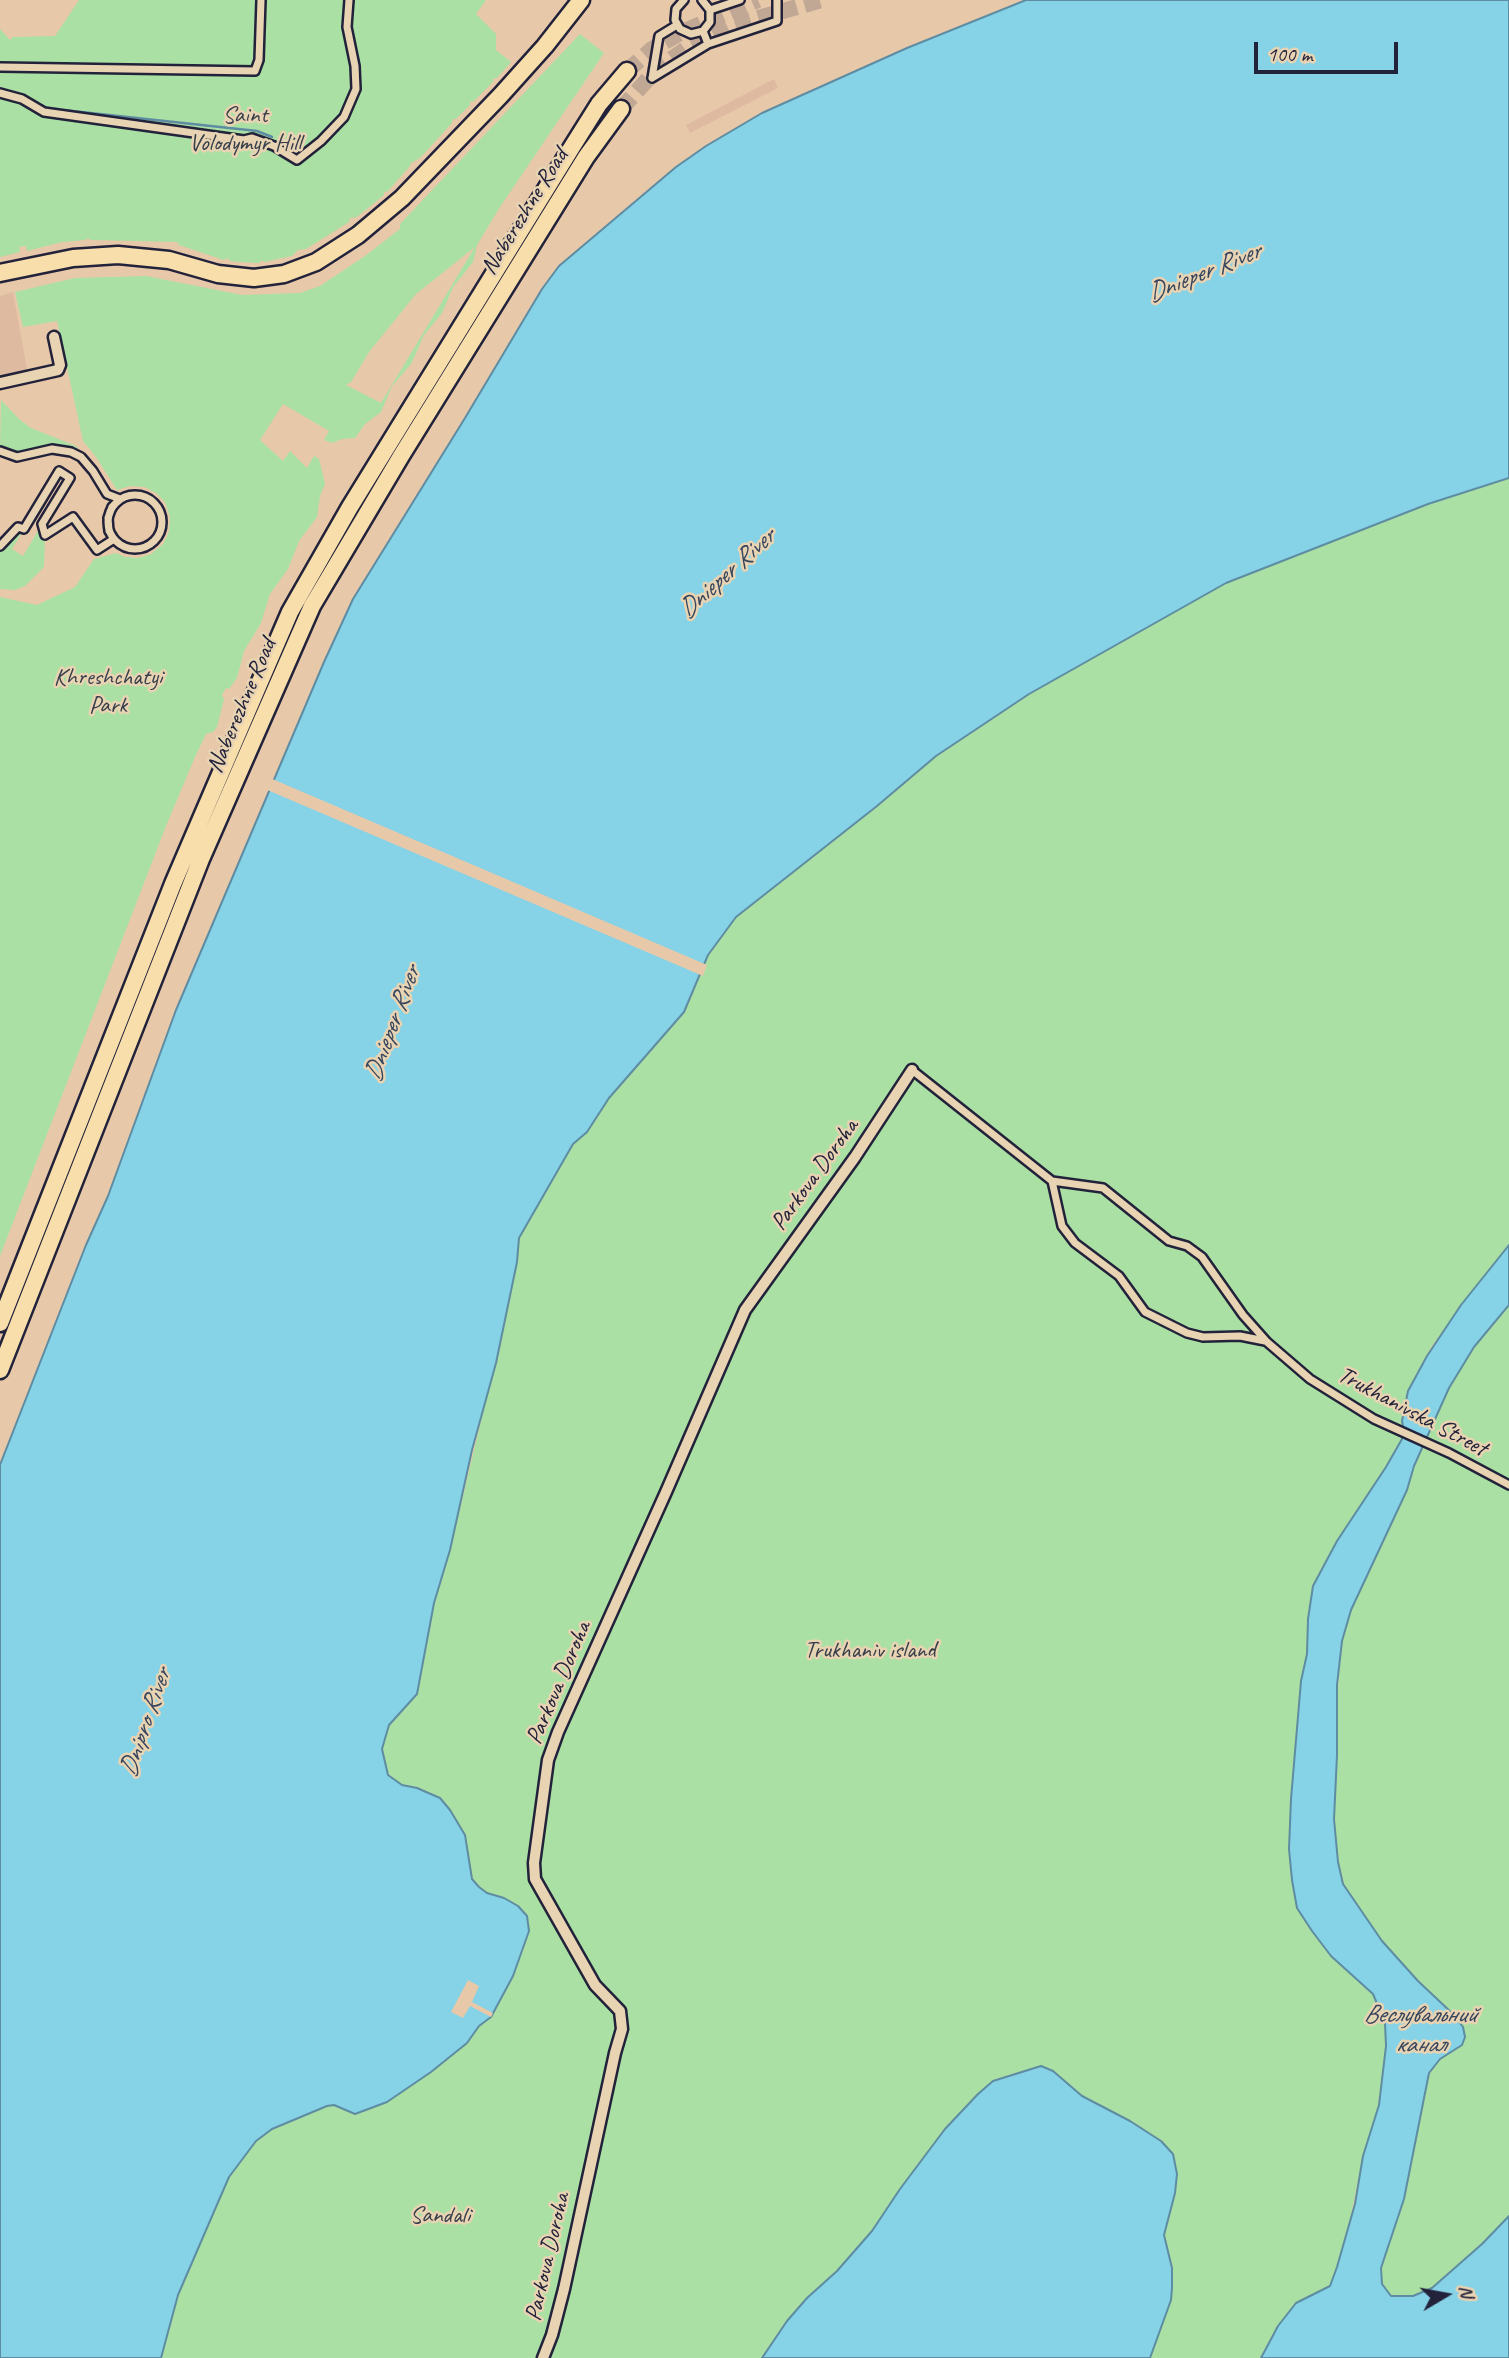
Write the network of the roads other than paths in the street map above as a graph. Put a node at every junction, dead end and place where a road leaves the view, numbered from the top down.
1 (261, 0) edge
2 (349, 0) edge
3 (581, 0) edge
4 (684, 0) edge
5 (702, 0) edge
6 (740, 0) edge
7 (778, 0) edge
8 (710, 10) junction
9 (677, 25) junction
10 (703, 32) junction
11 (708, 44) junction
12 (0, 67) edge
13 (627, 71) tunnel mouth
14 (0, 93) edge
15 (621, 109) tunnel mouth
16 (0, 273) edge
17 (54, 337) dead end
18 (0, 383) edge
19 (0, 451) edge
20 (116, 502) junction
21 (108, 518) junction
22 (0, 546) edge
23 (912, 1070) joint
24 (1052, 1181) junction
25 (0, 1323) edge
26 (1267, 1342) junction
27 (0, 1370) edge
28 (1509, 1485) edge
29 (543, 2358) edge

1 - 12 street
2 - 14 street
3 - 16 main road
4 - 9 street
5 - 8 street
6 - 8 street
7 - 11 street
8 - 10 street
9 - 10 street
9 - 11 street
10 - 11 street
13 - 25 main road, Naberezhne Road
15 - 27 main road, Naberezhne Road
17 - 18 street
19 - 20 street
20 - 21 street
20 - 21 street
21 - 22 street
23 - 24 street
23 - 29 street, Parkova Doroha
24 - 26 street, Trukhanivska Street
24 - 26 street
26 - 28 street, Trukhanivska Street

